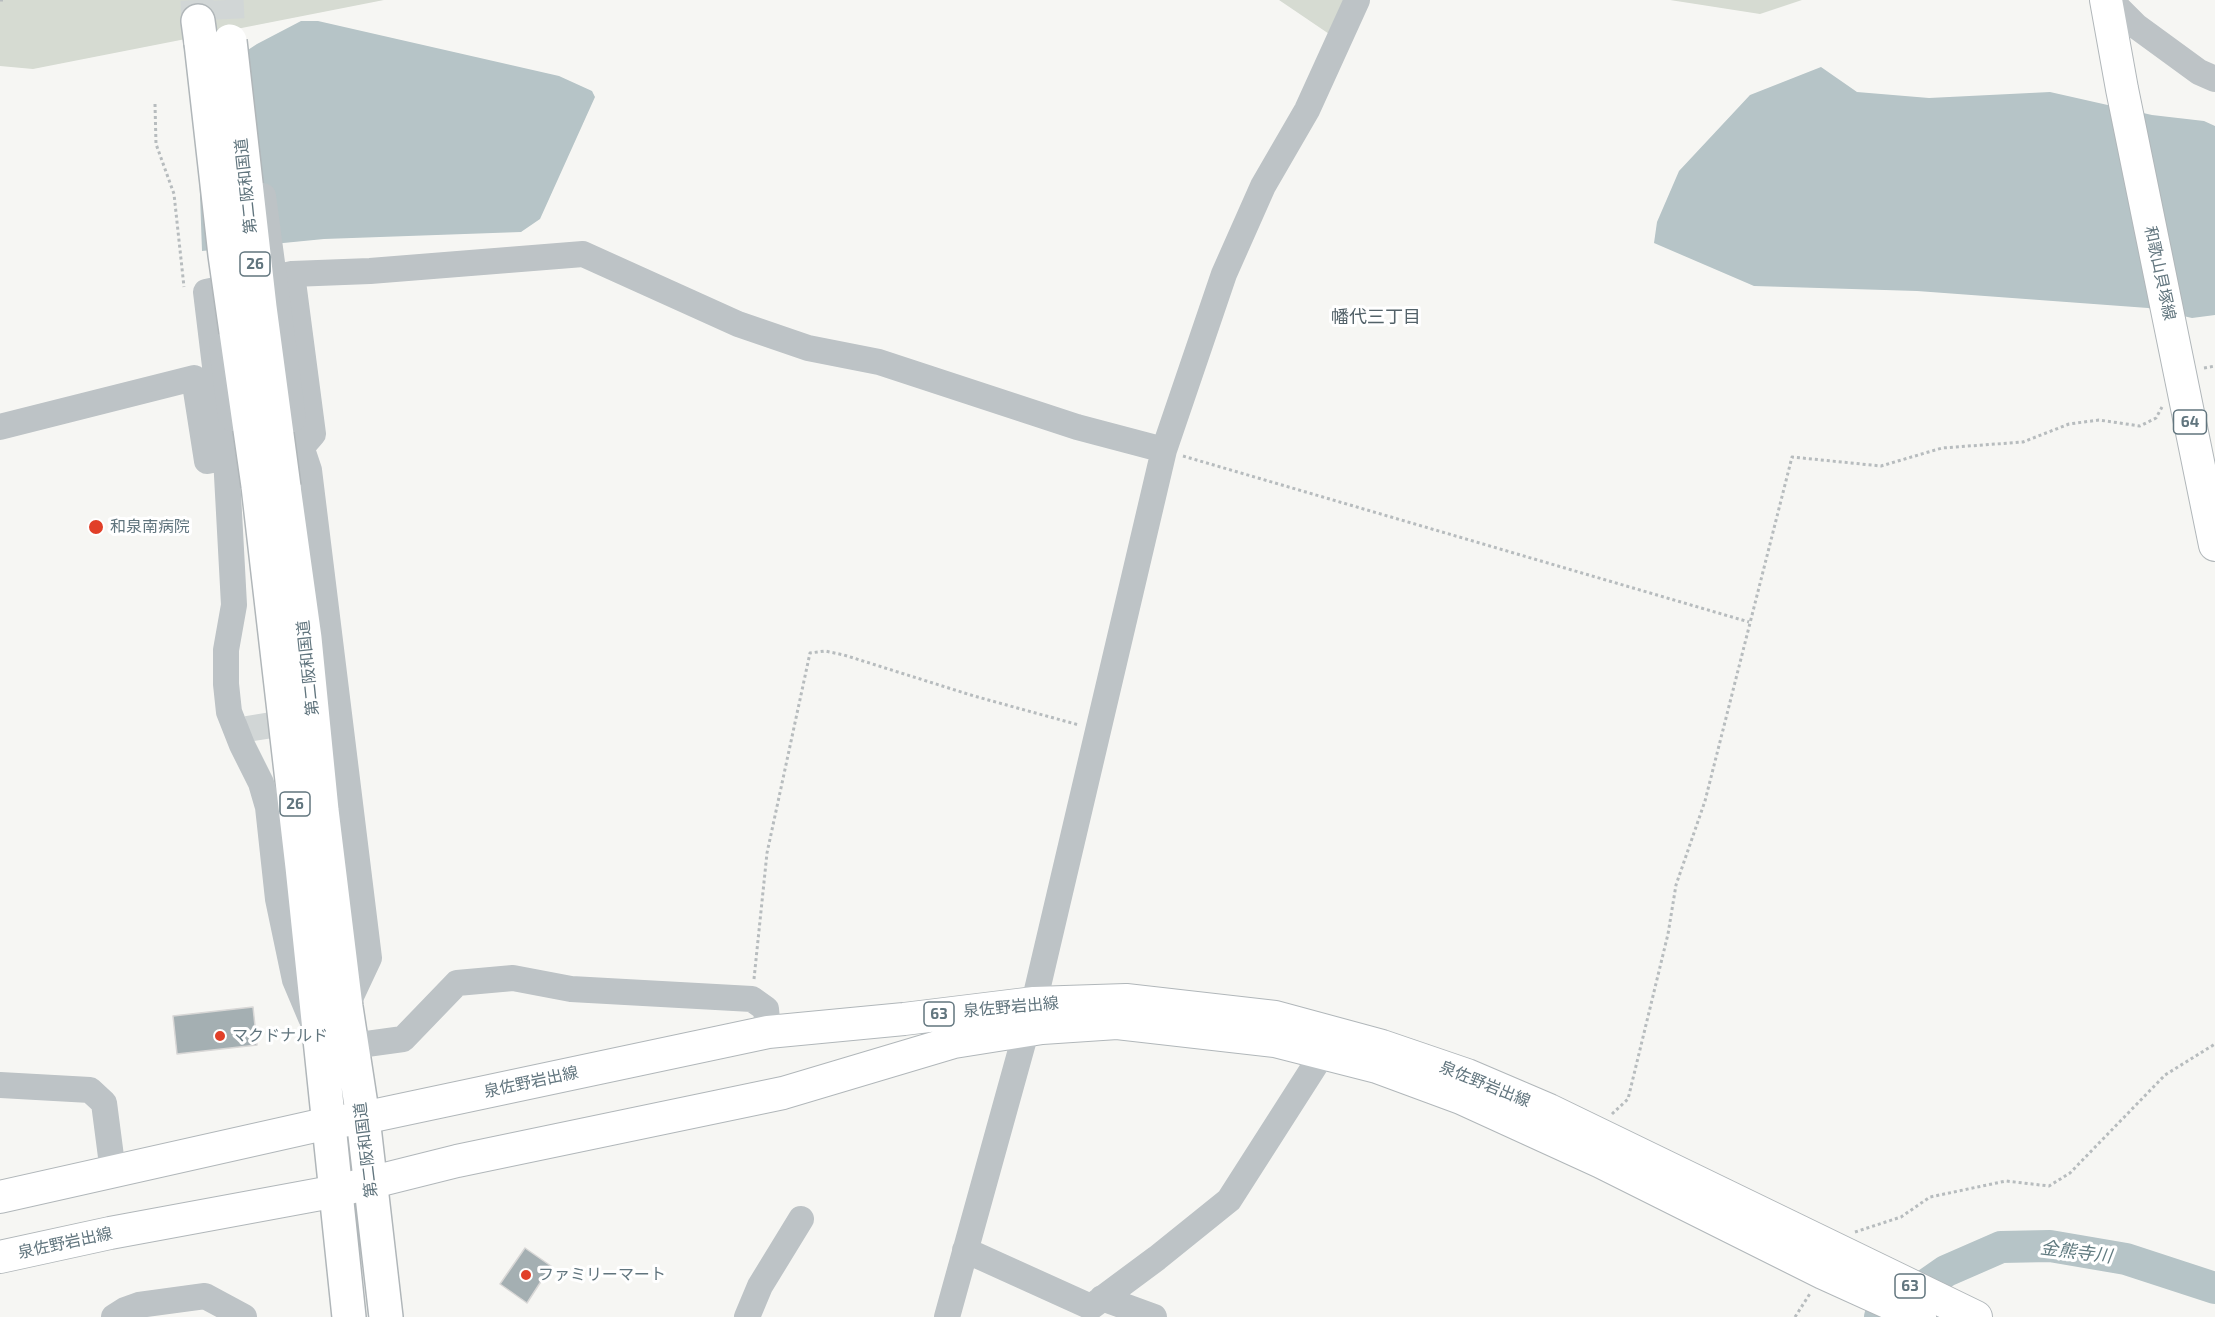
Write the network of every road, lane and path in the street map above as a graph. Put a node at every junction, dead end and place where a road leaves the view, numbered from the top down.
1 (0, 0) edge
2 (5, 0) edge
3 (1357, 0) edge
4 (2108, 0) edge
5 (2215, 79) edge
6 (236, 98) junction
7 (154, 104) dead end
8 (210, 126) junction
9 (292, 274) junction
10 (185, 297) dead end
11 (2215, 366) edge
12 (2180, 372) junction
13 (0, 427) edge
14 (300, 449) junction
15 (1164, 450) junction
16 (226, 457) junction
17 (271, 486) junction
18 (2215, 545) edge
19 (1749, 622) junction
20 (1098, 731) junction
21 (752, 999) junction
22 (346, 1007) junction
23 (1029, 1017) junction
24 (768, 1032) junction
25 (320, 1041) junction
26 (2215, 1044) edge
27 (352, 1046) junction
28 (1323, 1053) junction
29 (0, 1085) edge
30 (363, 1118) junction
31 (329, 1123) junction
32 (1594, 1132) junction
33 (113, 1172) junction
34 (370, 1184) junction
35 (337, 1191) junction
36 (0, 1197) edge
37 (801, 1219) dead end
38 (965, 1250) junction
39 (0, 1257) edge
40 (1833, 1258) junction
41 (1102, 1298) junction
42 (114, 1317) edge
43 (243, 1317) edge
44 (349, 1317) edge
45 (386, 1317) edge
46 (747, 1317) edge
47 (947, 1317) edge
48 (1154, 1317) edge
49 (1920, 1317) edge
50 (1976, 1317) edge

1 - 2 path
3 - 15 street
4 - 5 street
4 - 12 main road, 和歌山貝塚線 / 64
6 - 8 highway, 第二阪和国道 / 26, bridge
6 - 14 street, bridge
6 - 17 highway, 第二阪和国道 / 26, bridge
7 - 10 path
8 - 16 street, bridge
8 - 17 highway, 第二阪和国道 / 26, bridge
9 - 14 street
9 - 15 street
9 - 16 street
11 - 12 path
12 - 18 main road, 和歌山貝塚線 / 64
12 - 19 path
13 - 16 street
14 - 16 street
14 - 22 street
15 - 19 path
15 - 20 street
16 - 25 street
17 - 22 highway, 第二阪和国道 / 26
17 - 25 highway, 第二阪和国道 / 26
19 - 32 path
20 - 21 path
20 - 23 street
21 - 24 street
21 - 27 street
22 - 27 highway, 第二阪和国道 / 26
23 - 24 main road, 泉佐野岩出線 / 63
23 - 28 main road, 泉佐野岩出線 / 63
23 - 32 main road, 泉佐野岩出線 / 63
23 - 34 main road, 泉佐野岩出線 / 63
23 - 38 street
24 - 30 main road, 泉佐野岩出線 / 63
25 - 31 highway, 第二阪和国道 / 26
26 - 40 path
27 - 30 highway, 第二阪和国道 / 26
28 - 40 main road, 泉佐野岩出線 / 63
28 - 41 street
29 - 33 street
30 - 31 main road, 泉佐野岩出線 / 63
30 - 34 highway, 第二阪和国道 / 26
31 - 33 main road, 泉佐野岩出線 / 63
31 - 35 highway, 第二阪和国道 / 26
32 - 40 main road, 泉佐野岩出線 / 63
33 - 36 main road, 泉佐野岩出線 / 63
34 - 35 main road, 泉佐野岩出線 / 63
34 - 45 highway, 第二阪和国道 / 26
35 - 39 main road, 泉佐野岩出線 / 63
35 - 44 highway, 第二阪和国道 / 26
37 - 46 street
38 - 41 street
38 - 47 street
40 - 49 main road, 泉佐野岩出線 / 63
40 - 50 main road, 泉佐野岩出線 / 63
41 - 48 street
42 - 43 street

